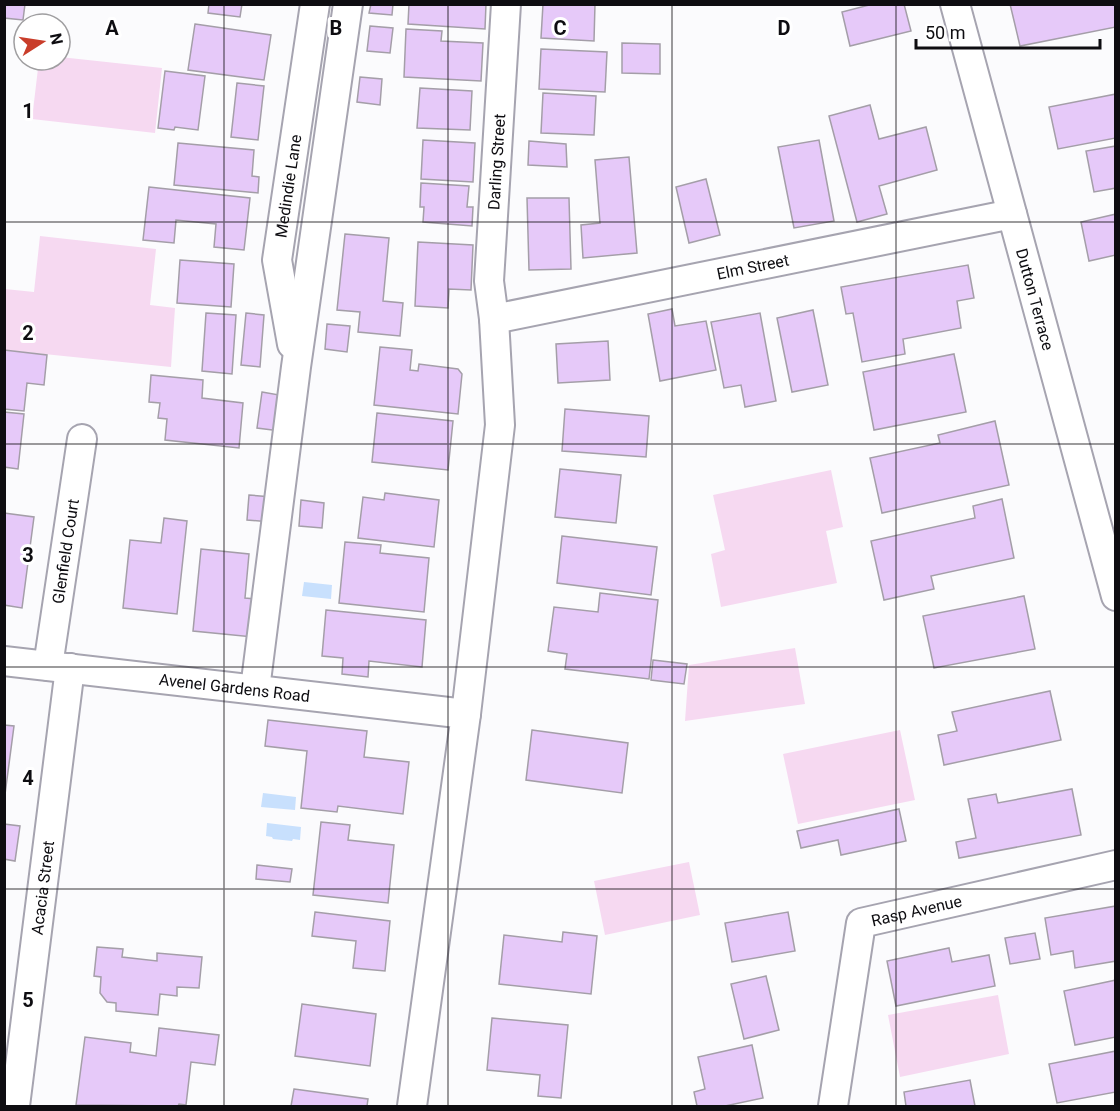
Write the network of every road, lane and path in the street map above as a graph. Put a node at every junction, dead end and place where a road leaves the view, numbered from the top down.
1 (315, 4) edge
2 (348, 4) edge
3 (506, 4) edge
4 (955, 4) edge
5 (1012, 214) junction
6 (494, 319) junction
7 (296, 367) junction
8 (82, 439) dead end
9 (1116, 596) edge
10 (4, 661) edge
11 (59, 667) junction
12 (255, 689) junction
13 (466, 714) junction
14 (1116, 865) edge
15 (15, 1107) edge
16 (412, 1107) edge
17 (833, 1107) edge

1 - 7 street, Medindie Lane
2 - 7 street, Medindie Lane
3 - 6 street, Darling Street
4 - 5 street, Dutton Terrace
5 - 6 street, Elm Street
5 - 9 street, Dutton Terrace
6 - 13 street
7 - 12 street, Medindie Lane
8 - 11 street, Glenfield Court
10 - 11 street, Avenel Gardens Road
11 - 12 street, Avenel Gardens Road
11 - 15 street, Acacia Street
12 - 13 street, Avenel Gardens Road
13 - 16 street
14 - 17 street, Rasp Avenue

